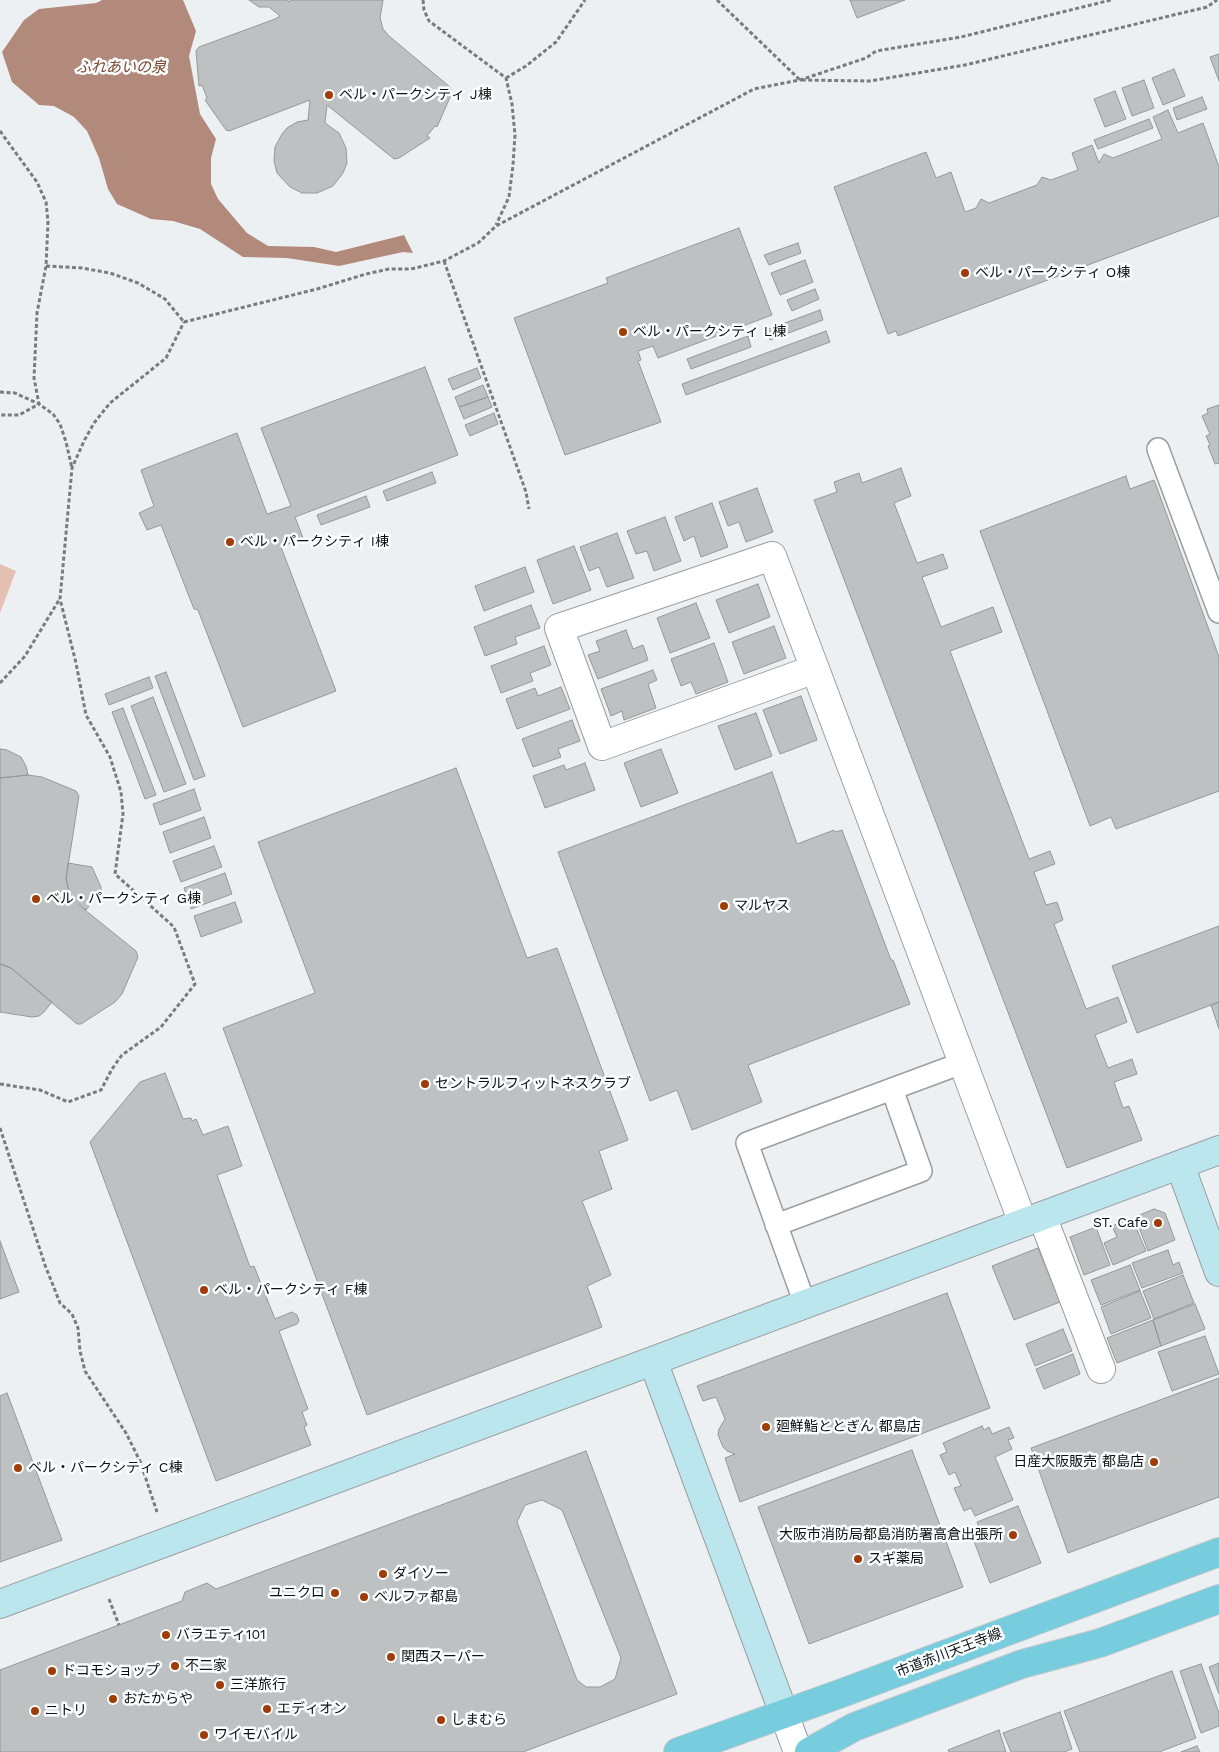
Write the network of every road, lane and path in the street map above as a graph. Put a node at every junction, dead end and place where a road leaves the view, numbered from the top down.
1 (423, 0) edge
2 (585, 0) edge
3 (716, 0) edge
4 (1111, 0) edge
5 (1217, 0) edge
6 (506, 78) junction
7 (800, 80) junction
8 (0, 131) edge
9 (496, 226) junction
10 (444, 261) junction
11 (46, 266) junction
12 (184, 322) junction
13 (0, 392) edge
14 (39, 404) junction
15 (0, 415) edge
16 (1158, 449) dead end
17 (72, 468) junction
18 (529, 509) dead end
19 (60, 599) junction
20 (1219, 612) edge
21 (815, 669) junction
22 (0, 683) edge
23 (962, 1062) junction
24 (0, 1084) edge
25 (892, 1089) junction
26 (0, 1128) edge
27 (1219, 1150) edge
28 (1180, 1164) junction
29 (1032, 1219) junction
30 (776, 1225) junction
31 (1219, 1272) edge
32 (805, 1304) junction
33 (653, 1361) junction
34 (1101, 1369) dead end
35 (160, 1519) dead end
36 (1219, 1552) edge
37 (107, 1594) dead end
38 (1219, 1599) edge
39 (0, 1604) edge
40 (119, 1625) dead end
41 (784, 1714) junction
42 (678, 1752) edge
43 (798, 1752) edge
44 (809, 1752) edge

1 - 6 path
2 - 6 path
3 - 7 path
4 - 7 path
5 - 7 path
6 - 9 path
7 - 9 path
8 - 11 path
9 - 10 path
10 - 12 path
10 - 18 path
11 - 12 path
11 - 14 path
12 - 17 path
13 - 14 path
14 - 15 path
14 - 17 path
16 - 20 lane
17 - 19 path
19 - 22 path
19 - 24 path
21 - 21 street
21 - 23 street
23 - 25 lane
23 - 29 street
25 - 30 lane
25 - 30 lane
26 - 35 path
27 - 28 street
28 - 29 street
28 - 31 street
29 - 32 street
29 - 34 street
30 - 32 lane
32 - 33 street
33 - 39 street
33 - 41 street
36 - 41 main road, 市道赤川天王寺線
37 - 40 path
38 - 44 main road
41 - 42 main road, 市道赤川天王寺線
41 - 43 street

